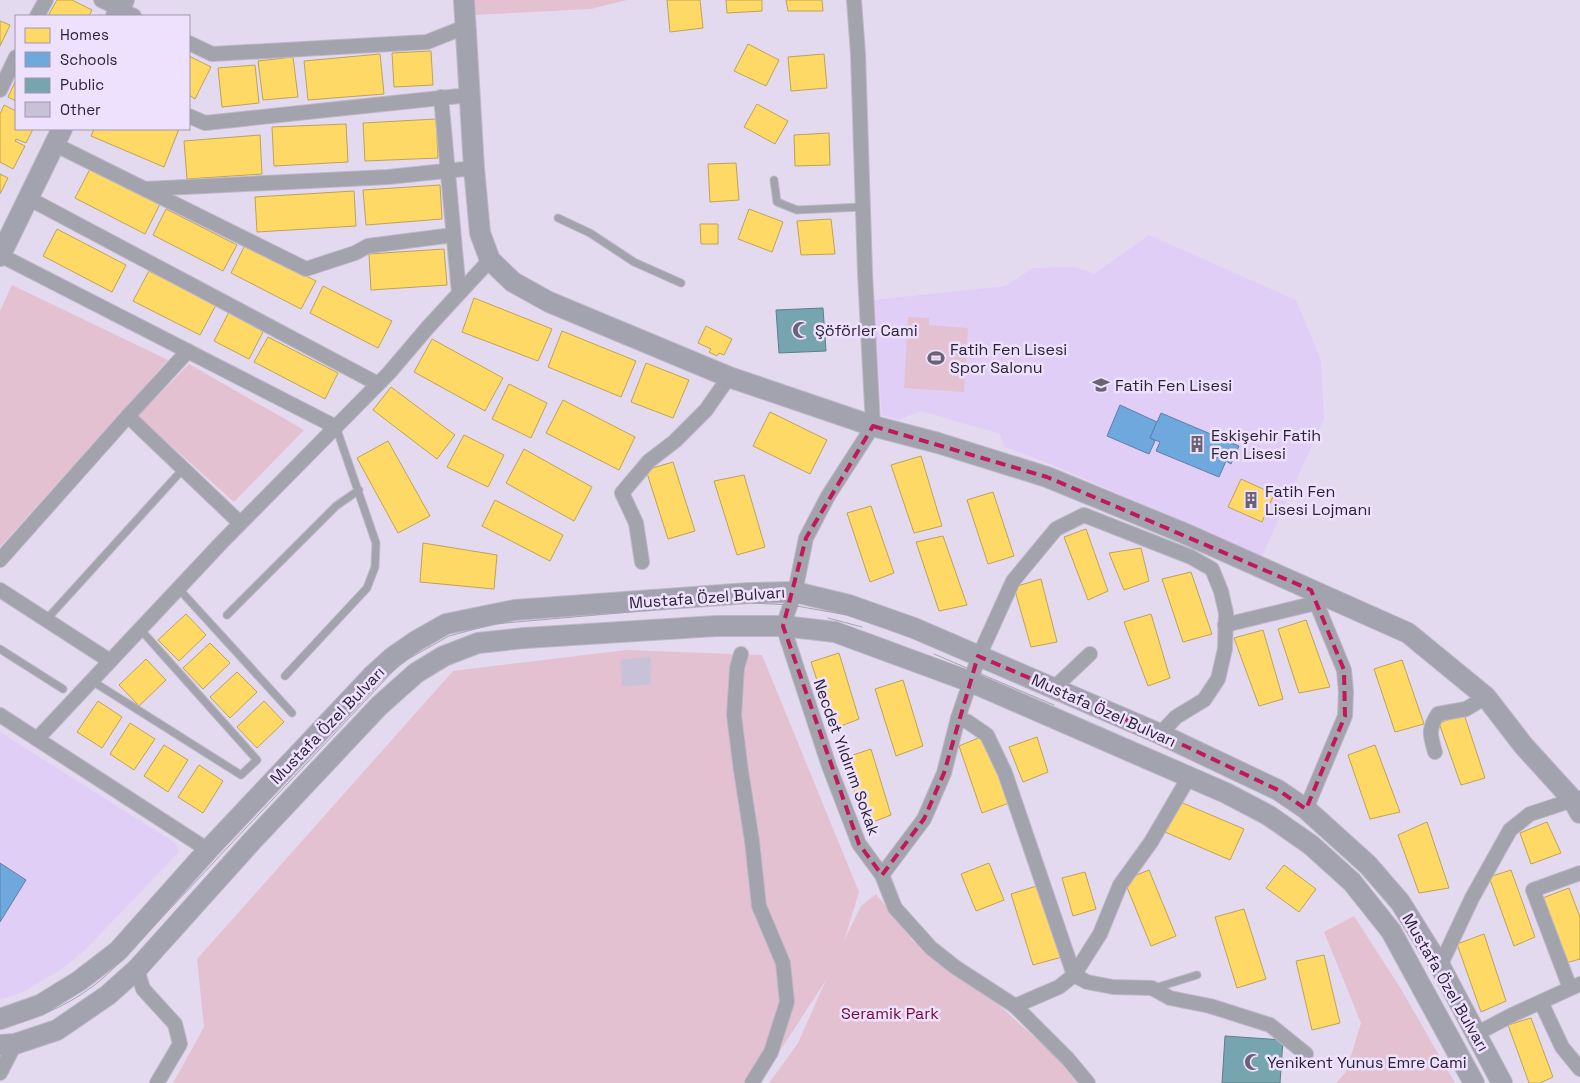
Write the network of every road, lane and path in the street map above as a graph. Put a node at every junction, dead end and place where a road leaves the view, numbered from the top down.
1 (46, 0) edge
2 (102, 0) edge
3 (464, 0) edge
4 (854, 0) edge
5 (123, 10) edge
6 (38, 15) edge
7 (465, 27) junction
8 (190, 43) edge
9 (15, 59) edge
10 (0, 90) edge
11 (469, 94) junction
12 (441, 98) junction
13 (190, 116) edge
14 (58, 136) edge
15 (474, 168) junction
16 (447, 171) junction
17 (774, 180) dead end
18 (144, 189) junction
19 (28, 198) junction
20 (862, 207) junction
21 (558, 218) dead end
22 (453, 235) junction
23 (0, 256) edge
24 (490, 260) junction
25 (681, 283) dead end
26 (459, 293) junction
27 (188, 351) junction
28 (729, 377) junction
29 (378, 384) junction
30 (128, 416) junction
31 (873, 426) junction
32 (336, 427) junction
33 (184, 469) junction
34 (359, 490) junction
35 (240, 523) junction
36 (0, 560) edge
37 (642, 562) dead end
38 (178, 588) junction
39 (0, 590) edge
40 (795, 592) junction
41 (1314, 596) junction
42 (227, 615) dead end
43 (46, 620) junction
44 (1226, 625) junction
45 (783, 626) junction
46 (140, 629) junction
47 (0, 649) edge
48 (742, 654) dead end
49 (1090, 654) dead end
50 (979, 656) junction
51 (110, 661) junction
52 (285, 676) dead end
53 (92, 681) junction
54 (972, 682) junction
55 (63, 688) dead end
56 (1054, 688) junction
57 (1486, 697) junction
58 (292, 713) dead end
59 (0, 716) edge
60 (958, 718) junction
61 (1160, 734) junction
62 (37, 740) junction
63 (1435, 752) dead end
64 (1189, 777) junction
65 (1578, 799) edge
66 (1306, 809) junction
67 (208, 850) junction
68 (1580, 873) edge
69 (882, 875) junction
70 (1440, 966) junction
71 (137, 969) junction
72 (1074, 975) junction
73 (1197, 975) dead end
74 (1575, 986) edge
75 (1152, 988) junction
76 (1541, 1002) junction
77 (1015, 1006) junction
78 (0, 1019) edge
79 (1476, 1034) junction
80 (8, 1044) edge
81 (1306, 1054) dead end
82 (1580, 1069) edge
83 (0, 1073) edge
84 (157, 1083) edge
85 (752, 1083) edge
86 (1088, 1083) edge
87 (1474, 1083) edge
88 (1502, 1083) edge

1 - 6 street
2 - 5 street
3 - 7 main road
4 - 20 street
7 - 8 street
7 - 11 main road
9 - 10 street
11 - 12 street
11 - 15 main road
12 - 13 street
12 - 16 street
14 - 18 street
14 - 19 main road
15 - 16 street
15 - 24 main road
16 - 18 street
16 - 22 street
17 - 20 lane
18 - 22 street
19 - 23 main road
19 - 29 street
20 - 31 street
21 - 25 lane
22 - 26 street
23 - 27 street
24 - 26 street
24 - 28 main road
26 - 29 street
27 - 30 street
27 - 32 street
28 - 31 main road
28 - 37 street
29 - 32 street
30 - 33 street
30 - 36 street
31 - 40 street
31 - 41 main road
32 - 34 lane
32 - 35 street
33 - 35 street
33 - 43 lane
34 - 42 lane
34 - 52 lane
35 - 38 street
38 - 46 street
38 - 58 lane
39 - 43 street
40 - 45 street
40 - 50 main road, Mustafa Özel Bulvarı
40 - 67 main road, Mustafa Özel Bulvarı
41 - 44 street
41 - 57 main road
41 - 66 street
43 - 51 street
44 - 50 street
44 - 61 street
45 - 54 main road, Mustafa Özel Bulvarı
45 - 69 street, Necdet Yıldırım Sokak
45 - 71 main road, Mustafa Özel Bulvarı
46 - 51 street
46 - 53 lane
47 - 55 lane
48 - 85 street
49 - 56 street
50 - 54 street
50 - 56 main road, Mustafa Özel Bulvarı
51 - 53 street
53 - 62 street
54 - 60 street
54 - 64 main road, Mustafa Özel Bulvarı
56 - 61 main road, Mustafa Özel Bulvarı
57 - 63 street
57 - 65 main road
59 - 62 street
60 - 69 street
60 - 72 street
61 - 66 main road, Mustafa Özel Bulvarı
62 - 67 street
64 - 72 street
64 - 87 main road, Mustafa Özel Bulvarı
65 - 70 street
66 - 70 main road, Mustafa Özel Bulvarı
67 - 78 main road, Mustafa Özel Bulvarı
68 - 74 street
69 - 77 street, Necdet Yıldırım Sokak
70 - 79 main road, Mustafa Özel Bulvarı
71 - 80 main road, Mustafa Özel Bulvarı
71 - 84 street
72 - 75 street
72 - 77 street
73 - 75 lane
74 - 76 street
75 - 81 street
76 - 79 street
76 - 82 street
77 - 86 street, Necdet Yıldırım Sokak
79 - 88 main road, Mustafa Özel Bulvarı
80 - 83 street

